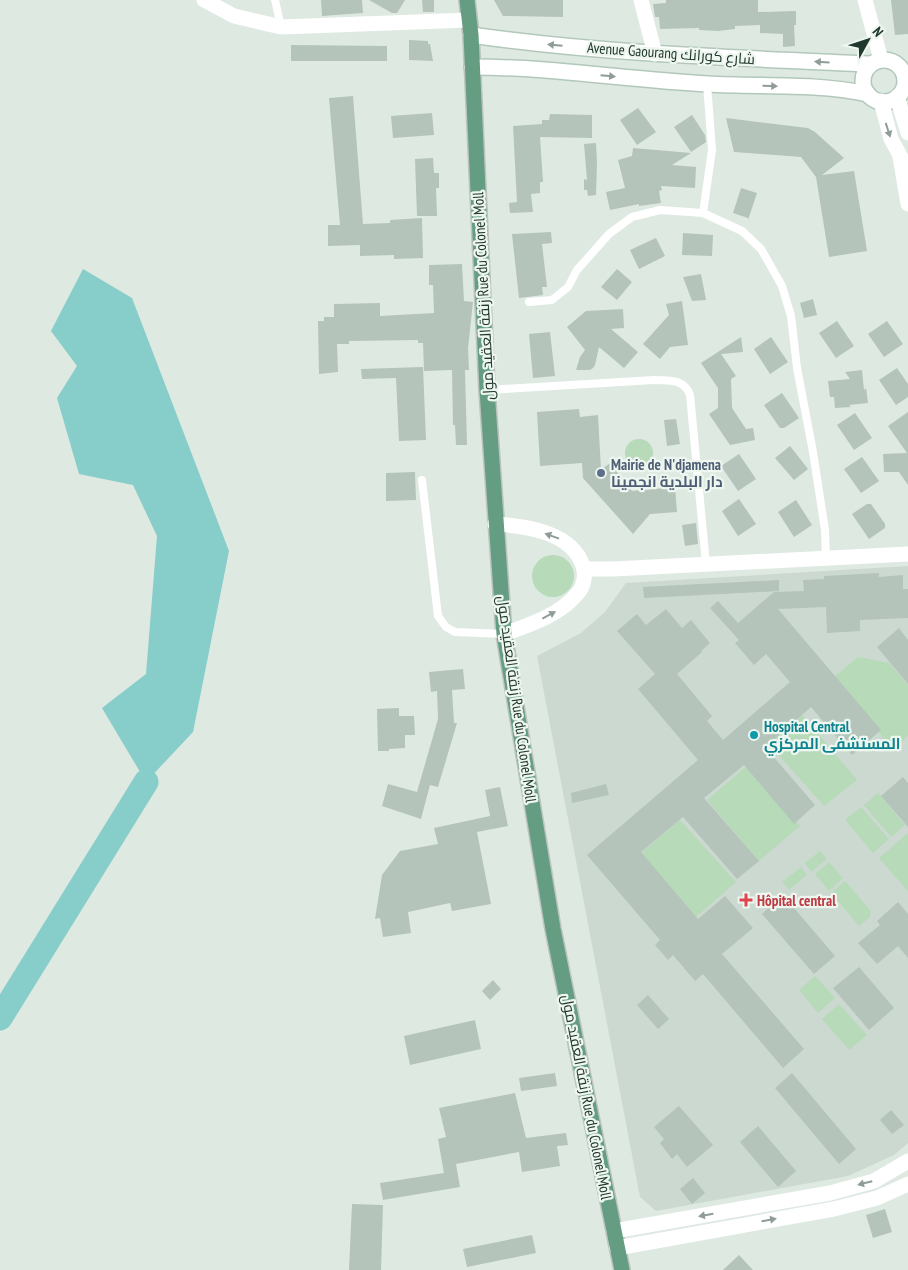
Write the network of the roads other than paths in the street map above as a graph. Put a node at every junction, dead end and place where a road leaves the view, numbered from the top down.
1 (204, 0) edge
2 (275, 0) edge
3 (467, 0) edge
4 (641, 0) edge
5 (865, 0) edge
6 (470, 20) junction
7 (281, 27) junction
8 (471, 36) junction
9 (655, 54) junction
10 (876, 62) junction
11 (472, 67) junction
12 (906, 72) edge
13 (708, 84) junction
14 (902, 94) edge
15 (874, 98) junction
16 (908, 133) edge
17 (904, 163) edge
18 (908, 204) edge
19 (703, 213) junction
20 (530, 302) dead end
21 (487, 390) junction
22 (422, 480) dead end
23 (496, 524) junction
24 (908, 554) edge
25 (826, 559) junction
26 (706, 564) junction
27 (584, 569) junction
28 (504, 634) junction
29 (906, 1167) edge
30 (908, 1184) edge
31 (614, 1231) junction
32 (617, 1248) junction
33 (622, 1270) edge

1 - 7 street
2 - 7 lane
3 - 6 main road, زنقة العقيد مول Rue du Colonel Moll
4 - 9 street
5 - 10 street
6 - 7 street
6 - 8 main road, زنقة العقيد مول Rue du Colonel Moll
9 -> 8 street, Avenue Gaourang شارع كورانك
8 - 11 main road, زنقة العقيد مول Rue du Colonel Moll
10 -> 9 street, Avenue Gaourang شارع كورانك
10 - 12 street
10 - 15 street
11 -> 13 street, Avenue Gaourang شارع كورانك
11 - 21 main road, زنقة العقيد مول Rue du Colonel Moll
12 - 14 street
13 -> 15 street, Avenue Gaourang شارع كورانك
13 - 19 lane
14 - 15 street
14 - 16 street
15 -> 17 street
17 - 18 street
19 - 20 lane
19 - 25 lane
21 - 23 main road, زنقة العقيد مول Rue du Colonel Moll
21 - 26 lane
22 - 28 lane
27 -> 23 street
23 - 28 main road, زنقة العقيد مول Rue du Colonel Moll
24 - 25 street
25 - 26 street
26 - 27 street
28 -> 27 street
28 - 31 main road, زنقة العقيد مول Rue du Colonel Moll
29 -> 31 street
32 -> 30 street
31 - 32 main road, زنقة العقيد مول Rue du Colonel Moll
32 - 33 main road, زنقة العقيد مول Rue du Colonel Moll

